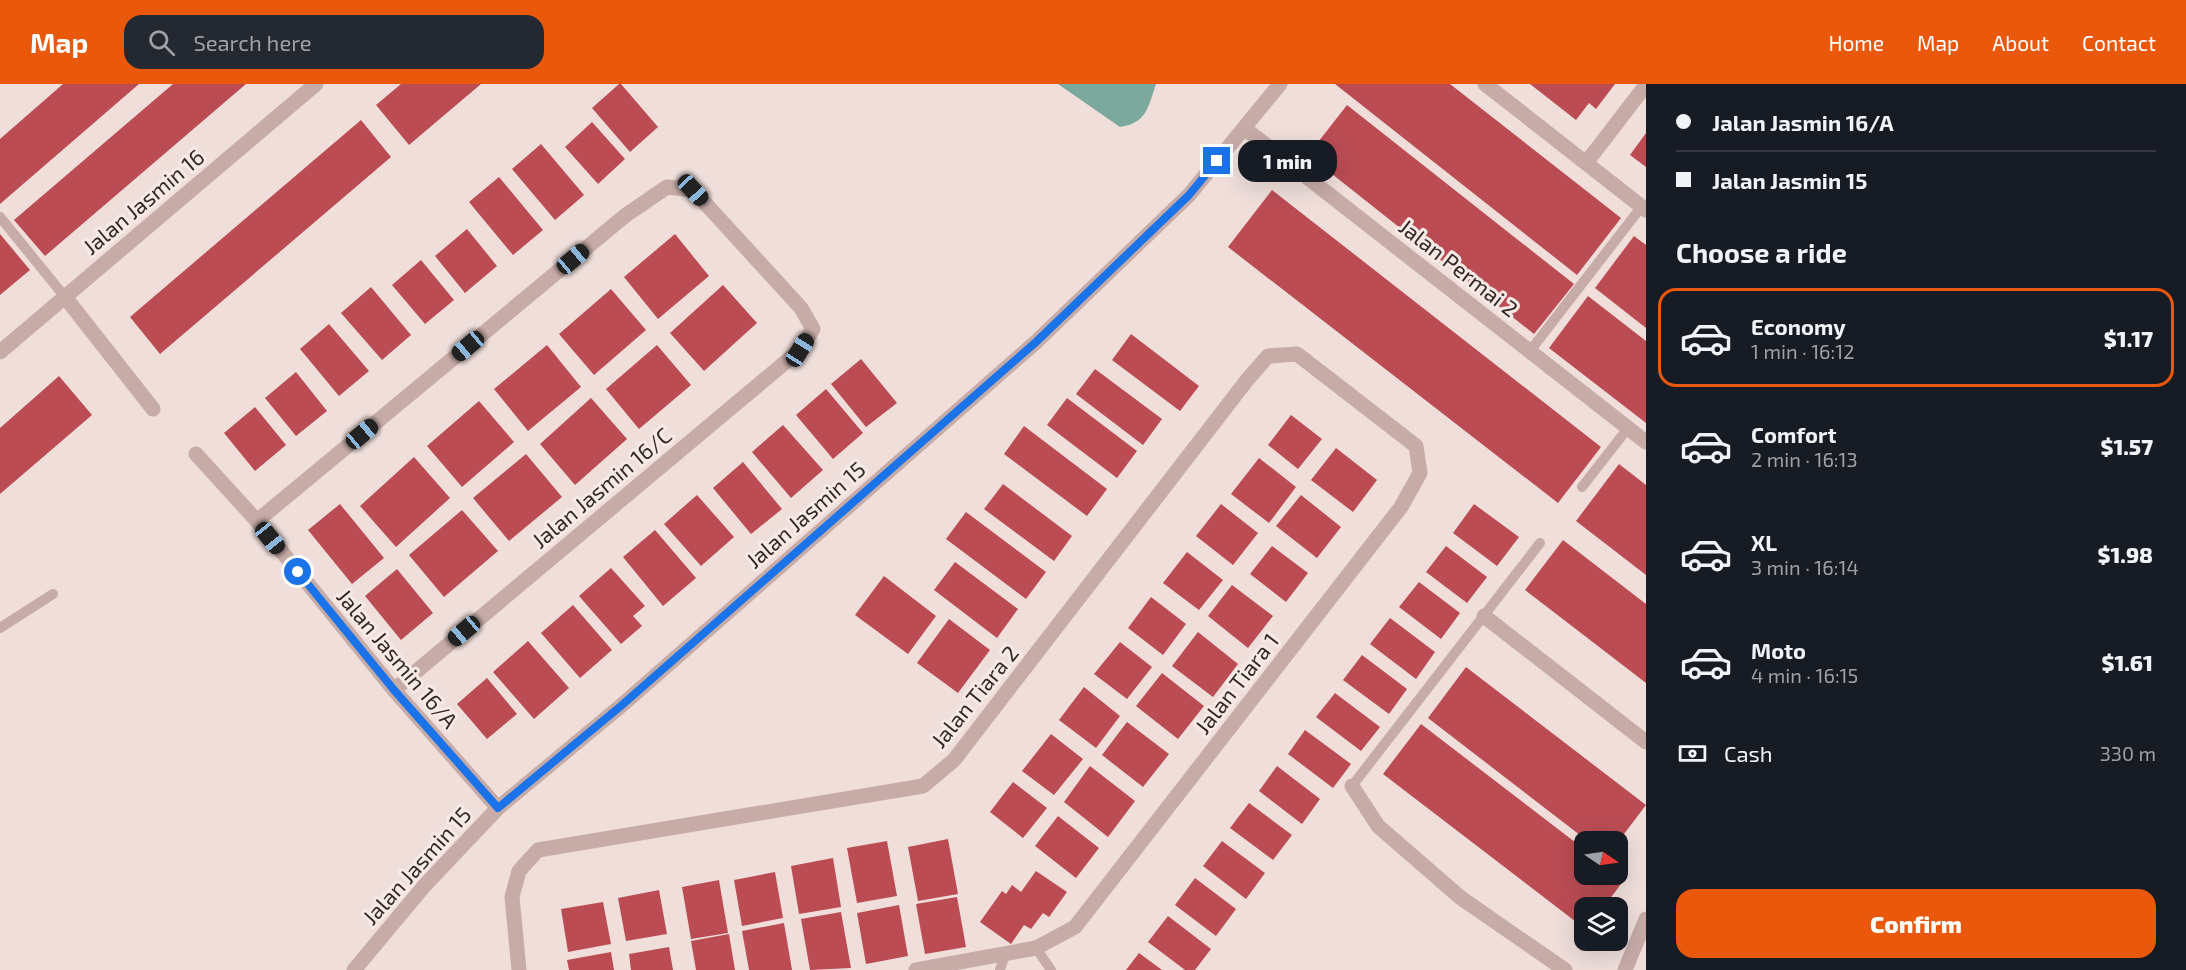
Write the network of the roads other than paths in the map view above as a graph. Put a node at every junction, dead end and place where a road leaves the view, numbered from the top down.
1 (316, 84) edge
2 (1280, 84) edge
3 (1485, 84) edge
4 (1646, 85) edge
5 (1244, 128) junction
6 (1586, 163) junction
7 (1644, 208) edge
8 (0, 218) edge
9 (65, 297) junction
10 (1530, 351) junction
11 (0, 352) edge
12 (1297, 354) joint
13 (153, 409) dead end
14 (1628, 428) junction
15 (1646, 442) edge
16 (196, 454) dead end
17 (1582, 488) dead end
18 (257, 521) junction
19 (1540, 543) dead end
20 (53, 594) dead end
21 (1484, 616) junction
22 (0, 628) edge
23 (394, 690) junction
24 (1646, 742) edge
25 (1352, 786) joint
26 (498, 808) junction
27 (1646, 919) edge
28 (1036, 948) junction
29 (1005, 954) junction
30 (354, 970) edge
31 (519, 970) edge
32 (916, 970) edge
33 (1000, 970) edge
34 (1051, 970) edge
35 (1565, 970) edge
36 (1625, 970) edge

1 - 9 street, Jalan Jasmin 16
2 - 5 street, Jalan Jasmin 15
3 - 6 street
4 - 6 street
5 - 10 street, Jalan Permai 2
5 - 26 street, Jalan Jasmin 15
6 - 7 street
7 - 10 lane
8 - 9 lane
9 - 11 street, Jalan Jasmin 16
9 - 13 street
10 - 14 street, Jalan Permai 2
12 - 28 street, Jalan Tiara 1
12 - 31 street, Jalan Tiara 2
14 - 15 street, Jalan Permai 2
14 - 17 lane
16 - 18 street, Jalan Jasmin 16/A
18 - 23 street, Jalan Jasmin 16/A
18 - 23 street, Jalan Jasmin 16/C
19 - 21 lane
20 - 22 lane
21 - 24 street
21 - 25 lane
23 - 26 street, Jalan Jasmin 16/A
25 - 35 street
26 - 30 street, Jalan Jasmin 15
27 - 36 street
28 - 29 street, Jalan Tiara 1
28 - 34 lane
29 - 32 street, Jalan Tiara 1
29 - 33 lane

